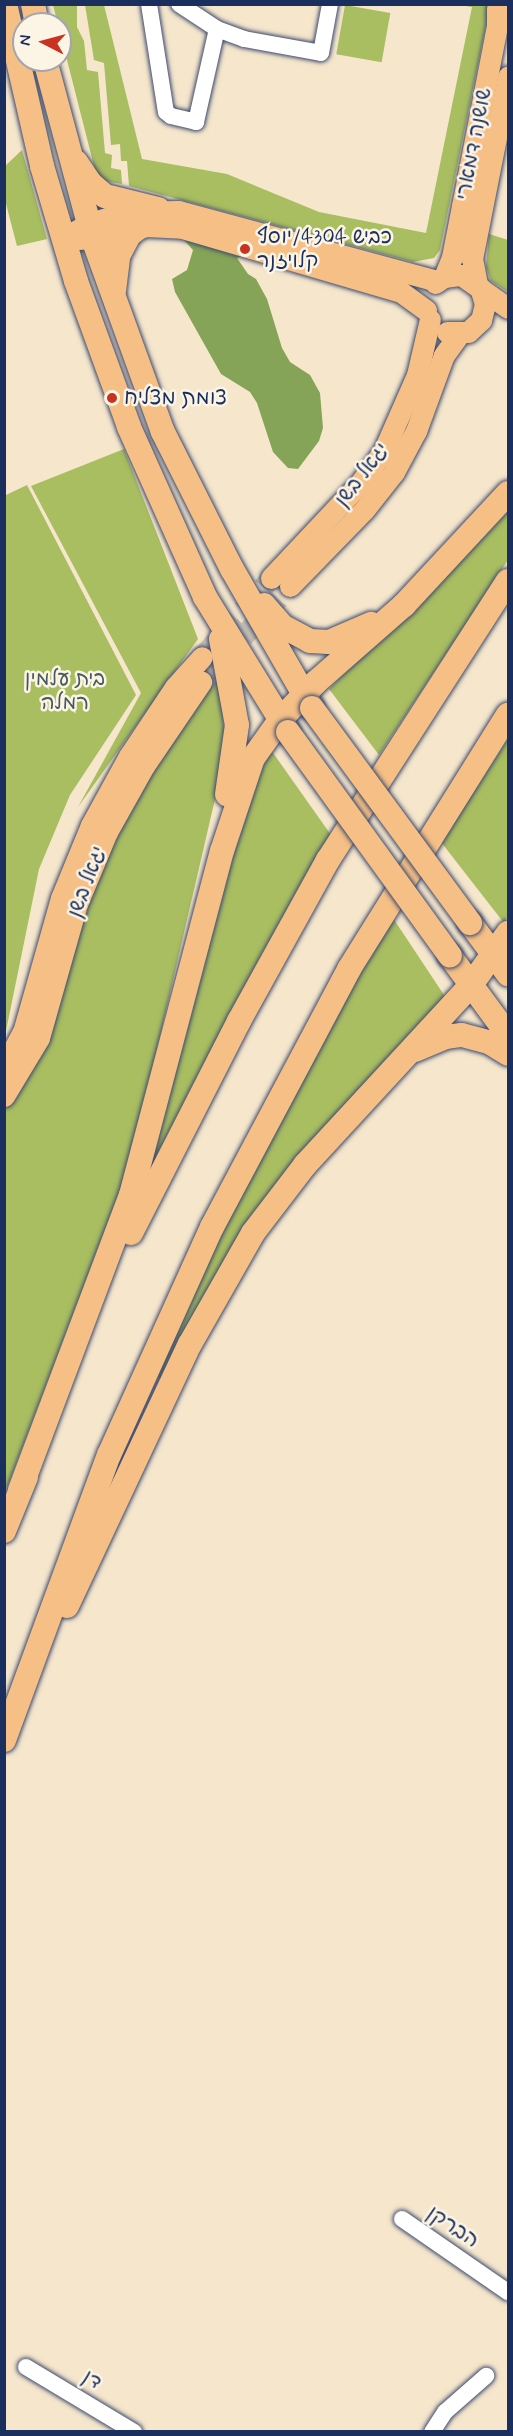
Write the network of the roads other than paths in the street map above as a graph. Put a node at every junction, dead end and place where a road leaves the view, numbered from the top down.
1 (149, 4) edge
2 (179, 4) edge
3 (330, 4) edge
4 (499, 8) edge
5 (217, 29) junction
6 (4, 62) edge
7 (20, 72) edge
8 (48, 72) edge
9 (508, 77) edge
10 (21, 80) junction
11 (65, 145) junction
12 (158, 209) junction
13 (137, 229) junction
14 (91, 231) junction
15 (63, 238) junction
16 (440, 279) junction
17 (479, 286) junction
18 (115, 305) junction
19 (508, 310) edge
20 (428, 314) junction
21 (481, 320) junction
22 (459, 334) junction
23 (508, 493) edge
24 (232, 569) junction
25 (508, 581) edge
26 (404, 605) junction
27 (214, 614) junction
28 (202, 657) tunnel mouth
29 (201, 682) tunnel mouth
30 (308, 701) junction
31 (508, 715) edge
32 (284, 726) junction
33 (508, 933) edge
34 (195, 951) junction
35 (494, 954) junction
36 (508, 974) edge
37 (471, 985) junction
38 (508, 1035) edge
39 (508, 1054) edge
40 (4, 1067) edge
41 (4, 1096) edge
42 (365, 1100) junction
43 (20, 1490) junction
44 (4, 1531) edge
45 (4, 1740) edge
46 (4, 1749) edge
47 (402, 2219) dead end
48 (508, 2292) edge
49 (26, 2367) dead end
50 (486, 2376) dead end
51 (134, 2432) edge
52 (432, 2432) edge

1 - 5 street
2 - 5 street
3 - 5 street
4 - 16 main road, שושנה דמארי
6 - 10 highway
7 - 10 highway
8 - 11 highway
9 - 17 main road, שושנה דמארי
10 - 15 highway
11 - 12 highway
11 - 14 highway
12 - 14 main road
12 - 16 main road
13 - 14 main road
13 - 18 highway
13 - 20 main road
14 - 15 main road
14 - 18 highway
15 - 27 highway
16 - 17 main road
16 - 20 main road
17 - 19 main road
17 - 21 main road
18 - 24 highway
19 - 21 main road
20 - 22 main road
20 - 22 main road, יגאל בשן
21 - 22 main road
23 - 26 highway
24 - 26 highway
24 - 30 highway
25 - 43 highway
26 - 30 highway
27 - 32 highway
27 - 34 highway
28 - 40 main road, יגאל בשן
29 - 41 main road, יגאל בשן
30 - 32 highway
30 - 35 highway, bridge
31 - 45 highway
32 - 34 highway
32 - 37 highway, bridge
33 - 35 highway
34 - 43 highway
35 - 36 highway
35 - 37 highway
37 - 38 highway
37 - 42 highway
39 - 42 highway
42 - 46 highway
43 - 44 highway
47 - 48 street, הברקן
49 - 51 street, דן
50 - 52 street

